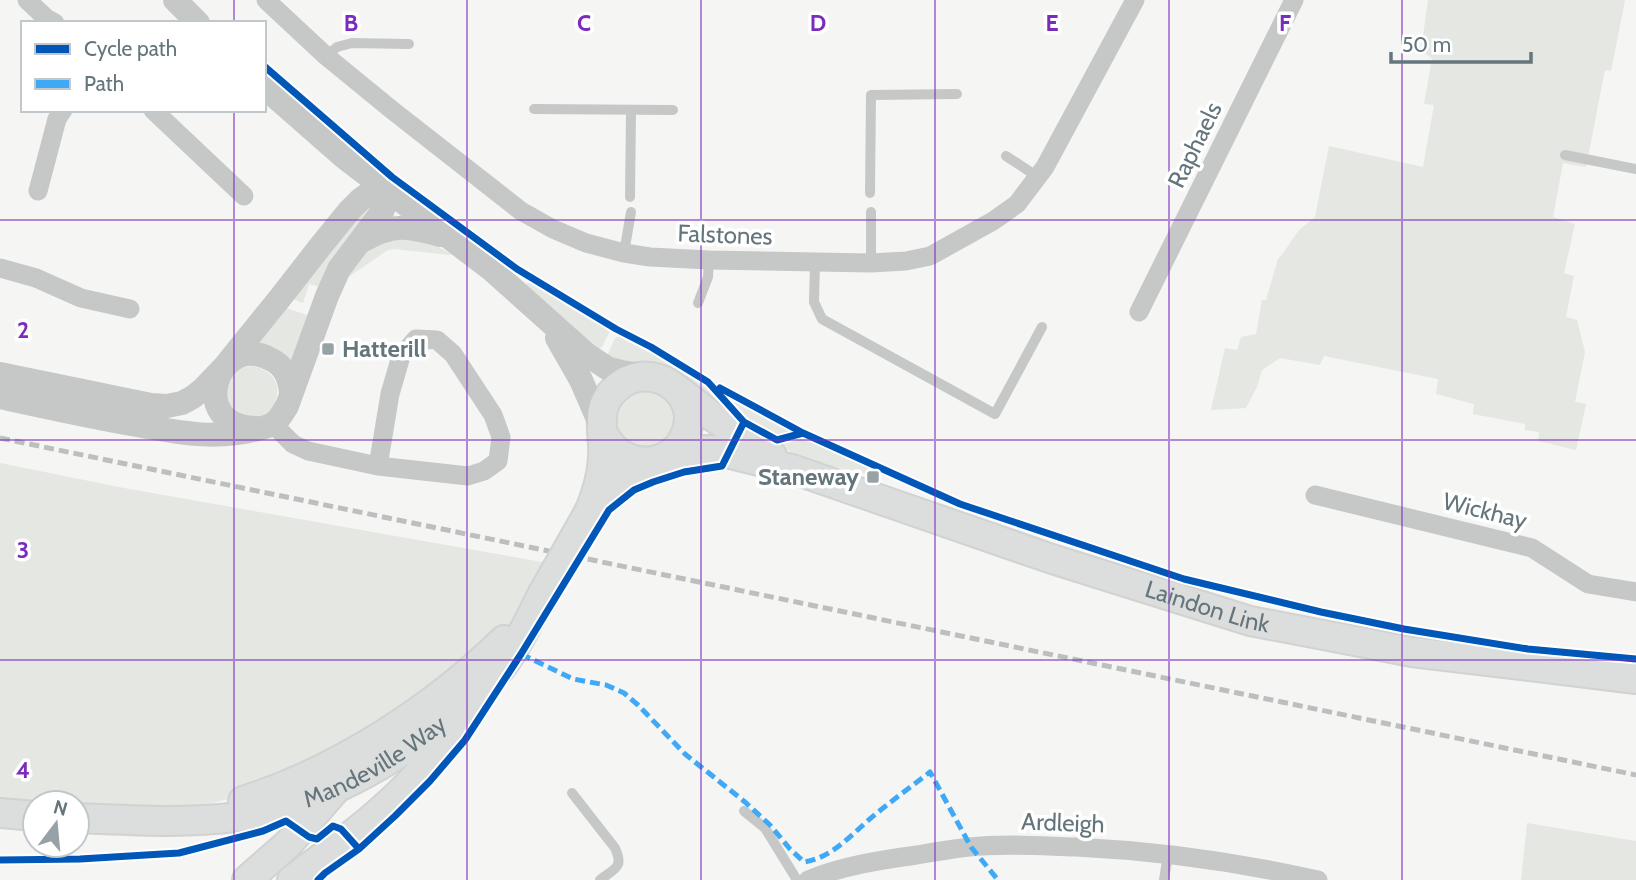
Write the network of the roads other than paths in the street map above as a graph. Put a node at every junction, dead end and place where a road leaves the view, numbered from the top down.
1 (27, 0) edge
2 (175, 0) edge
3 (266, 0) edge
4 (1135, 0) edge
5 (1294, 0) edge
6 (51, 21) edge
7 (196, 21) edge
8 (410, 44) dead end
9 (326, 56) junction
10 (266, 89) edge
11 (957, 94) dead end
12 (534, 109) dead end
13 (631, 110) junction
14 (673, 110) dead end
15 (62, 112) edge
16 (155, 112) edge
17 (1564, 155) dead end
18 (1006, 156) dead end
19 (345, 158) junction
20 (1636, 169) edge
21 (1038, 177) junction
22 (387, 190) junction
23 (38, 191) dead end
24 (870, 193) dead end
25 (244, 197) dead end
26 (631, 197) dead end
27 (349, 211) junction
28 (631, 212) dead end
29 (871, 212) dead end
30 (459, 245) junction
31 (351, 252) junction
32 (624, 253) junction
33 (709, 260) junction
34 (815, 262) junction
35 (871, 263) junction
36 (0, 268) edge
37 (698, 303) dead end
38 (130, 309) dead end
39 (1139, 312) dead end
40 (544, 317) junction
41 (1042, 327) dead end
42 (225, 366) junction
43 (0, 374) edge
44 (640, 375) junction
45 (672, 385) junction
46 (291, 394) junction
47 (0, 397) edge
48 (267, 426) junction
49 (601, 428) junction
50 (662, 460) junction
51 (378, 466) junction
52 (792, 469) junction
53 (1315, 495) dead end
54 (589, 512) junction
55 (1636, 592) edge
56 (542, 596) junction
57 (502, 667) junction
58 (1636, 678) edge
59 (389, 731) junction
60 (338, 787) junction
61 (572, 793) dead end
62 (744, 811) dead end
63 (0, 813) edge
64 (21, 815) edge
65 (91, 818) edge
66 (144, 820) junction
67 (1168, 854) junction
68 (830, 876) edge
69 (247, 880) edge
70 (292, 880) edge
71 (600, 880) edge
72 (797, 880) edge
73 (808, 880) edge
74 (1164, 880) edge
75 (1318, 880) edge

1 - 6 street
2 - 7 street
3 - 9 street, Falstones
4 - 21 street, Falstones
5 - 39 street, Raphaels
8 - 9 lane
9 - 32 street, Falstones
10 - 19 street
11 - 24 lane
12 - 13 lane
13 - 14 lane
13 - 26 lane
15 - 23 street
16 - 25 street
17 - 20 lane
18 - 21 lane
19 - 22 street
19 - 27 street
21 - 35 street, Falstones
22 - 27 street
22 - 30 street
22 - 31 street
27 - 42 street
28 - 32 lane
29 - 35 lane
30 - 31 street
30 - 40 street
31 - 46 street
32 - 33 street, Falstones
33 - 34 street, Falstones
33 - 37 lane
34 - 35 street, Falstones
34 - 41 lane
36 - 38 street
40 - 44 street
40 - 49 street
42 - 43 street
42 - 46 street
42 - 48 street
44 - 45 main road
44 - 49 main road
45 - 50 main road
45 - 52 main road, Laindon Link
46 - 48 street
47 - 48 street
48 - 51 street
49 - 50 main road
49 - 54 main road, Mandeville Way
50 - 52 main road, Laindon Link
50 - 54 main road, Mandeville Way
51 - 51 street
52 - 58 main road, Laindon Link
53 - 55 street, Wickhay
54 - 56 main road, Mandeville Way, bridge
56 - 57 main road, Mandeville Way
56 - 59 main road, Mandeville Way
57 - 60 main road, Mandeville Way
57 - 70 main road
59 - 60 main road
59 - 66 main road, Mandeville Way
60 - 66 main road, Mandeville Way
60 - 69 main road
61 - 71 lane
62 - 72 lane
63 - 64 main road
65 - 66 main road, Mandeville Way
67 - 68 street, Ardleigh
67 - 74 lane
67 - 75 street, Ardleigh
68 - 73 street, Ardleigh

